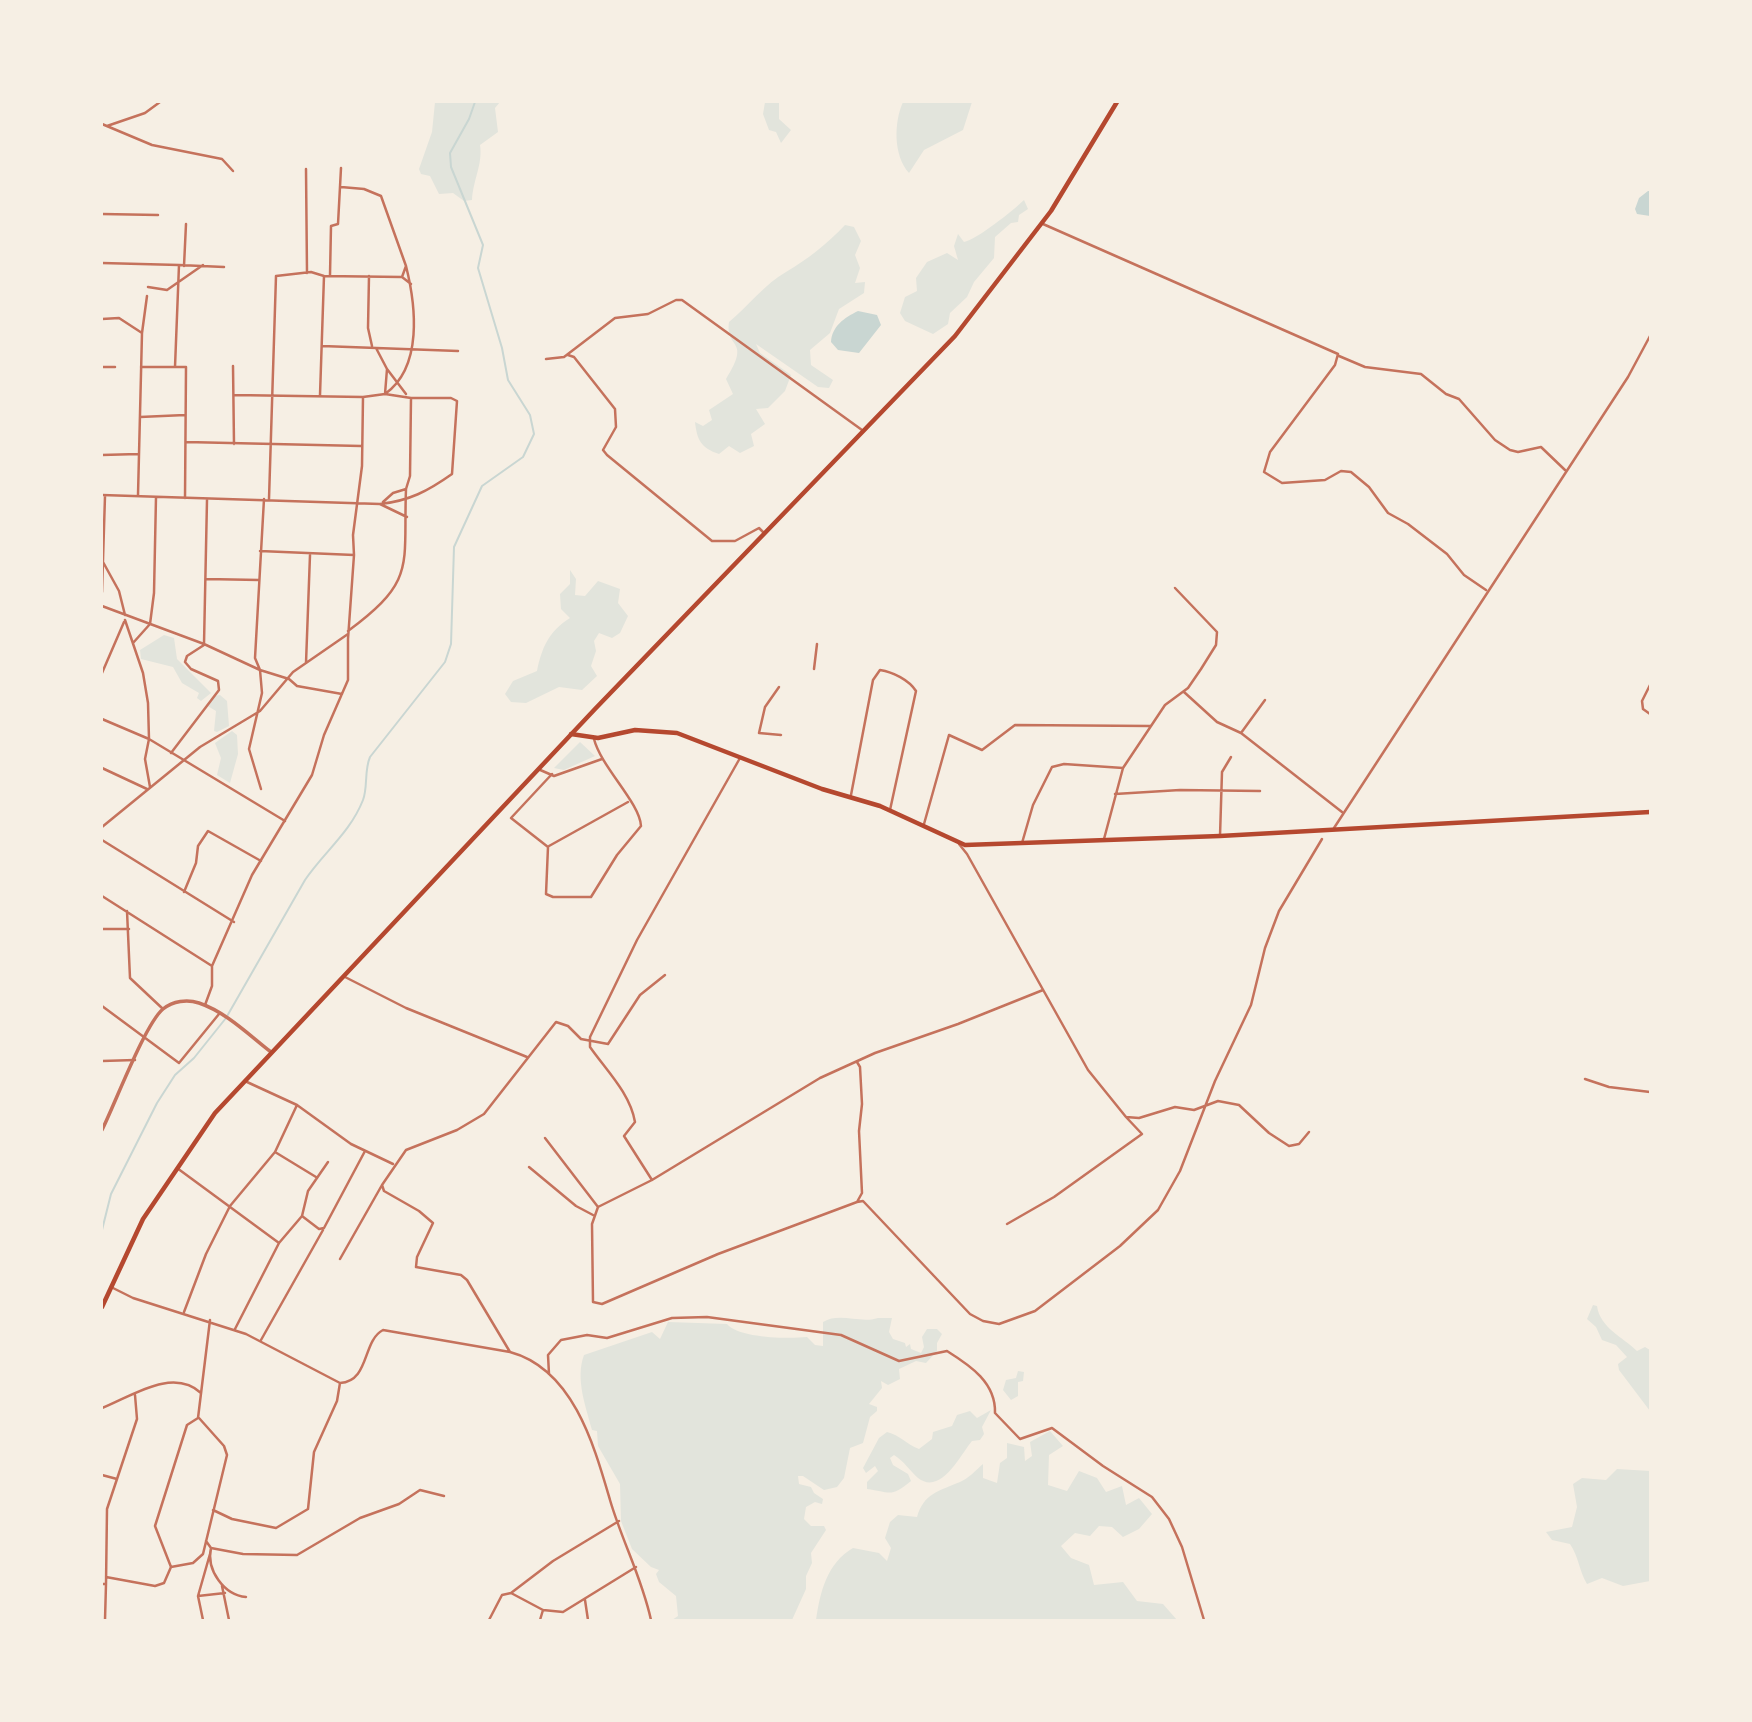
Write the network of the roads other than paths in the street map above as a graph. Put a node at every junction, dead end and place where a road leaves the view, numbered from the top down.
1 (160, 102) edge
2 (1117, 102) edge
3 (102, 124) edge
4 (107, 126) junction
5 (341, 168) dead end
6 (306, 169) dead end
7 (233, 171) dead end
8 (341, 187) junction
9 (102, 214) edge
10 (158, 215) dead end
11 (186, 224) dead end
12 (1043, 224) junction
13 (102, 262) edge
14 (179, 265) junction
15 (203, 265) junction
16 (184, 266) junction
17 (407, 266) junction
18 (224, 267) dead end
19 (307, 273) junction
20 (330, 275) junction
21 (324, 276) junction
22 (369, 276) junction
23 (402, 276) junction
24 (178, 283) junction
25 (411, 284) junction
26 (148, 287) dead end
27 (147, 296) dead end
28 (102, 319) edge
29 (142, 333) junction
30 (1650, 336) edge
31 (322, 346) junction
32 (373, 346) junction
33 (410, 347) junction
34 (458, 351) dead end
35 (566, 355) junction
36 (1339, 356) junction
37 (546, 359) dead end
38 (140, 366) junction
39 (233, 366) dead end
40 (102, 367) edge
41 (115, 367) dead end
42 (175, 367) junction
43 (387, 369) junction
44 (397, 383) junction
45 (385, 394) junction
46 (234, 395) junction
47 (272, 395) junction
48 (320, 395) junction
49 (363, 397) junction
50 (409, 397) junction
51 (185, 415) junction
52 (140, 417) junction
53 (862, 430) junction
54 (186, 442) junction
55 (234, 444) junction
56 (269, 445) junction
57 (362, 446) junction
58 (138, 454) junction
59 (102, 455) edge
60 (1565, 470) junction
61 (407, 489) junction
62 (103, 495) edge
63 (138, 495) junction
64 (156, 497) junction
65 (185, 498) junction
66 (207, 498) junction
67 (267, 499) junction
68 (407, 500) junction
69 (356, 502) junction
70 (380, 504) junction
71 (407, 517) junction
72 (764, 533) junction
73 (260, 551) junction
74 (310, 555) junction
75 (355, 555) junction
76 (103, 562) edge
77 (205, 579) junction
78 (259, 580) junction
79 (1175, 588) dead end
80 (1486, 590) junction
81 (102, 592) edge
82 (102, 606) edge
83 (125, 619) junction
84 (149, 624) junction
85 (348, 633) junction
86 (133, 643) junction
87 (205, 644) junction
88 (817, 644) dead end
89 (306, 663) junction
90 (103, 668) edge
91 (814, 668) dead end
92 (260, 670) junction
93 (102, 673) edge
94 (289, 678) junction
95 (1650, 685) edge
96 (779, 687) dead end
97 (1183, 692) junction
98 (343, 694) junction
99 (1265, 701) dead end
100 (260, 711) junction
101 (1650, 714) edge
102 (102, 719) edge
103 (1150, 726) junction
104 (1241, 733) junction
105 (571, 734) junction
106 (781, 735) dead end
107 (594, 738) junction
108 (149, 740) junction
109 (172, 753) junction
110 (1231, 757) dead end
111 (740, 758) junction
112 (602, 759) junction
113 (182, 760) junction
114 (102, 768) edge
115 (1123, 768) junction
116 (538, 769) junction
117 (552, 774) junction
118 (148, 788) junction
119 (261, 789) dead end
120 (1260, 791) dead end
121 (1222, 792) junction
122 (1115, 794) junction
123 (851, 795) junction
124 (628, 802) junction
125 (890, 811) junction
126 (1650, 812) edge
127 (1342, 813) junction
128 (285, 821) junction
129 (924, 824) junction
130 (102, 827) edge
131 (1334, 828) junction
132 (1220, 836) junction
133 (102, 839) edge
134 (1104, 839) junction
135 (1322, 839) dead end
136 (1022, 843) junction
137 (958, 844) junction
138 (548, 847) junction
139 (261, 861) junction
140 (184, 892) junction
141 (102, 896) edge
142 (127, 911) junction
143 (234, 922) junction
144 (102, 929) edge
145 (129, 929) junction
146 (212, 966) junction
147 (342, 975) junction
148 (665, 975) dead end
149 (1043, 990) junction
150 (102, 1006) edge
151 (205, 1006) junction
152 (163, 1009) junction
153 (219, 1014) junction
154 (145, 1038) junction
155 (590, 1043) junction
156 (271, 1052) junction
157 (527, 1057) junction
158 (135, 1060) junction
159 (102, 1061) edge
160 (857, 1062) junction
161 (1585, 1079) dead end
162 (244, 1080) junction
163 (1650, 1092) edge
164 (298, 1105) junction
165 (1205, 1105) junction
166 (102, 1113) edge
167 (110, 1113) junction
168 (1126, 1117) junction
169 (102, 1130) edge
170 (1309, 1132) dead end
171 (545, 1138) dead end
172 (365, 1151) junction
173 (275, 1152) junction
174 (328, 1162) dead end
175 (394, 1164) junction
176 (529, 1167) dead end
177 (177, 1168) junction
178 (316, 1177) junction
179 (652, 1180) junction
180 (382, 1185) junction
181 (857, 1202) junction
182 (230, 1206) junction
183 (598, 1207) junction
184 (593, 1215) junction
185 (302, 1216) junction
186 (1007, 1224) dead end
187 (323, 1230) junction
188 (279, 1243) junction
189 (340, 1259) dead end
190 (110, 1287) junction
191 (102, 1307) edge
192 (184, 1312) junction
193 (210, 1320) junction
194 (234, 1331) junction
195 (261, 1340) junction
196 (510, 1352) junction
197 (549, 1374) junction
198 (340, 1383) junction
199 (201, 1393) junction
200 (135, 1395) junction
201 (102, 1408) edge
202 (198, 1418) junction
203 (102, 1475) edge
204 (117, 1479) junction
205 (444, 1496) dead end
206 (214, 1510) junction
207 (618, 1521) junction
208 (206, 1541) junction
209 (211, 1548) junction
210 (210, 1554) junction
211 (171, 1567) junction
212 (636, 1567) junction
213 (106, 1577) junction
214 (220, 1583) junction
215 (104, 1584) edge
216 (225, 1593) junction
217 (511, 1593) junction
218 (198, 1596) junction
219 (246, 1597) dead end
220 (585, 1599) junction
221 (543, 1610) junction
222 (105, 1620) edge
223 (204, 1620) edge
224 (229, 1620) edge
225 (489, 1620) edge
226 (540, 1620) edge
227 (588, 1620) edge
228 (651, 1620) edge
229 (1203, 1620) edge

1 - 4 street
2 - 12 main road
3 - 4 street
4 - 7 street
5 - 8 street
6 - 19 street
8 - 17 street
8 - 20 street
9 - 10 street
11 - 16 street
12 - 36 street
12 - 53 main road
13 - 14 street
14 - 16 street
14 - 24 street
15 - 16 street
15 - 18 street
15 - 24 street
17 - 23 street
17 - 25 street
19 - 21 street
19 - 47 street
20 - 21 street
20 - 22 street
21 - 31 street
22 - 23 street
22 - 32 street
23 - 25 street
24 - 26 street
24 - 42 street
25 - 33 street
27 - 29 street
28 - 29 street
29 - 38 street
30 - 60 street
31 - 32 street
31 - 48 street
32 - 33 street
32 - 43 street
33 - 34 street
33 - 44 street
35 - 37 street
35 - 53 street
35 - 72 street
36 - 60 street
36 - 80 street
38 - 42 street
38 - 52 street
39 - 46 street
40 - 41 street
42 - 51 street
43 - 44 street
43 - 45 street
44 - 45 street
44 - 50 street
45 - 49 street
45 - 50 street
46 - 47 street
46 - 55 street
47 - 48 street
47 - 56 street
48 - 49 street
49 - 57 street
50 - 61 street
50 - 68 street
51 - 52 street
51 - 54 street
52 - 58 street
53 - 72 main road
54 - 55 street
54 - 65 street
55 - 56 street
56 - 57 street
56 - 67 street
57 - 69 street
58 - 59 street
58 - 63 street
60 - 80 street
61 - 68 street
61 - 70 street
62 - 63 street
62 - 76 street
63 - 64 street
64 - 65 street
64 - 84 street
65 - 66 street
66 - 67 street
66 - 77 street
67 - 69 street
67 - 73 street
68 - 70 street
68 - 71 street
69 - 70 street
69 - 75 street
70 - 71 street
71 - 85 street
72 - 105 main road
73 - 74 street
73 - 78 street
74 - 75 street
74 - 89 street
75 - 85 street
76 - 81 street
76 - 83 street
77 - 78 street
77 - 87 street
78 - 92 street
79 - 97 street
80 - 127 street
82 - 83 street
83 - 84 street
83 - 86 street
83 - 90 street
84 - 86 street
84 - 87 street
85 - 89 street
85 - 98 street
86 - 108 street
87 - 92 street
87 - 109 street
88 - 91 street
89 - 94 street
90 - 93 street
92 - 94 street
92 - 100 street
94 - 98 street
94 - 100 street
95 - 101 street
96 - 106 street
97 - 103 street
97 - 104 street
98 - 128 street
99 - 104 street
100 - 113 street
100 - 119 street
102 - 108 street
103 - 115 street
103 - 129 street
104 - 127 street
105 - 107 main road
105 - 116 main road
107 - 111 main road
107 - 112 street
108 - 109 street
108 - 118 street
109 - 113 street
110 - 121 street
111 - 123 main road
111 - 155 street
112 - 117 street
112 - 124 street
113 - 118 street
113 - 128 street
114 - 118 street
115 - 122 street
115 - 136 street
116 - 117 street
116 - 147 main road
117 - 138 street
118 - 130 street
120 - 121 street
121 - 122 street
121 - 132 street
122 - 134 street
123 - 125 main road
123 - 125 street
124 - 138 street
124 - 138 street
125 - 129 main road
126 - 131 main road
127 - 131 street
128 - 139 street
129 - 137 main road
131 - 132 main road
132 - 134 main road
133 - 140 street
134 - 136 main road
135 - 165 street
136 - 137 main road
137 - 149 street
139 - 140 street
139 - 143 street
140 - 143 street
141 - 142 street
142 - 145 street
142 - 146 street
143 - 146 street
144 - 145 street
145 - 152 street
146 - 151 street
147 - 156 main road
147 - 157 street
148 - 155 street
149 - 160 street
149 - 168 street
150 - 154 street
151 - 152 street
151 - 153 street
152 - 154 street
153 - 154 street
153 - 156 street
154 - 158 street
155 - 157 street
155 - 179 street
156 - 162 main road
157 - 175 street
158 - 159 street
158 - 167 street
160 - 179 street
160 - 181 street
161 - 163 street
162 - 164 street
162 - 177 main road
164 - 172 street
164 - 173 street
165 - 168 street
165 - 170 street
165 - 181 street
166 - 167 street
167 - 169 street
168 - 186 street
171 - 183 street
172 - 175 street
172 - 187 street
173 - 178 street
173 - 182 street
174 - 178 street
175 - 180 street
176 - 184 street
177 - 182 street
177 - 190 main road
178 - 185 street
179 - 183 street
180 - 189 street
180 - 196 street
181 - 184 street
182 - 188 street
182 - 192 street
183 - 184 street
185 - 187 street
185 - 188 street
187 - 195 street
188 - 194 street
190 - 191 main road
190 - 192 street
192 - 193 street
193 - 194 street
193 - 199 street
194 - 195 street
195 - 198 street
196 - 197 street
196 - 198 street
197 - 207 street
197 - 229 street
198 - 206 street
199 - 200 street
199 - 202 street
200 - 201 street
200 - 204 street
202 - 206 street
202 - 211 street
203 - 204 street
204 - 213 street
205 - 209 street
206 - 208 street
207 - 212 street
207 - 217 street
208 - 209 street
208 - 211 street
209 - 210 street
210 - 214 street
210 - 218 street
211 - 213 street
212 - 220 street
212 - 228 street
213 - 215 street
214 - 216 street
214 - 219 street
215 - 222 street
216 - 218 street
216 - 224 street
217 - 221 street
217 - 225 street
218 - 223 street
220 - 221 street
220 - 227 street
221 - 226 street

